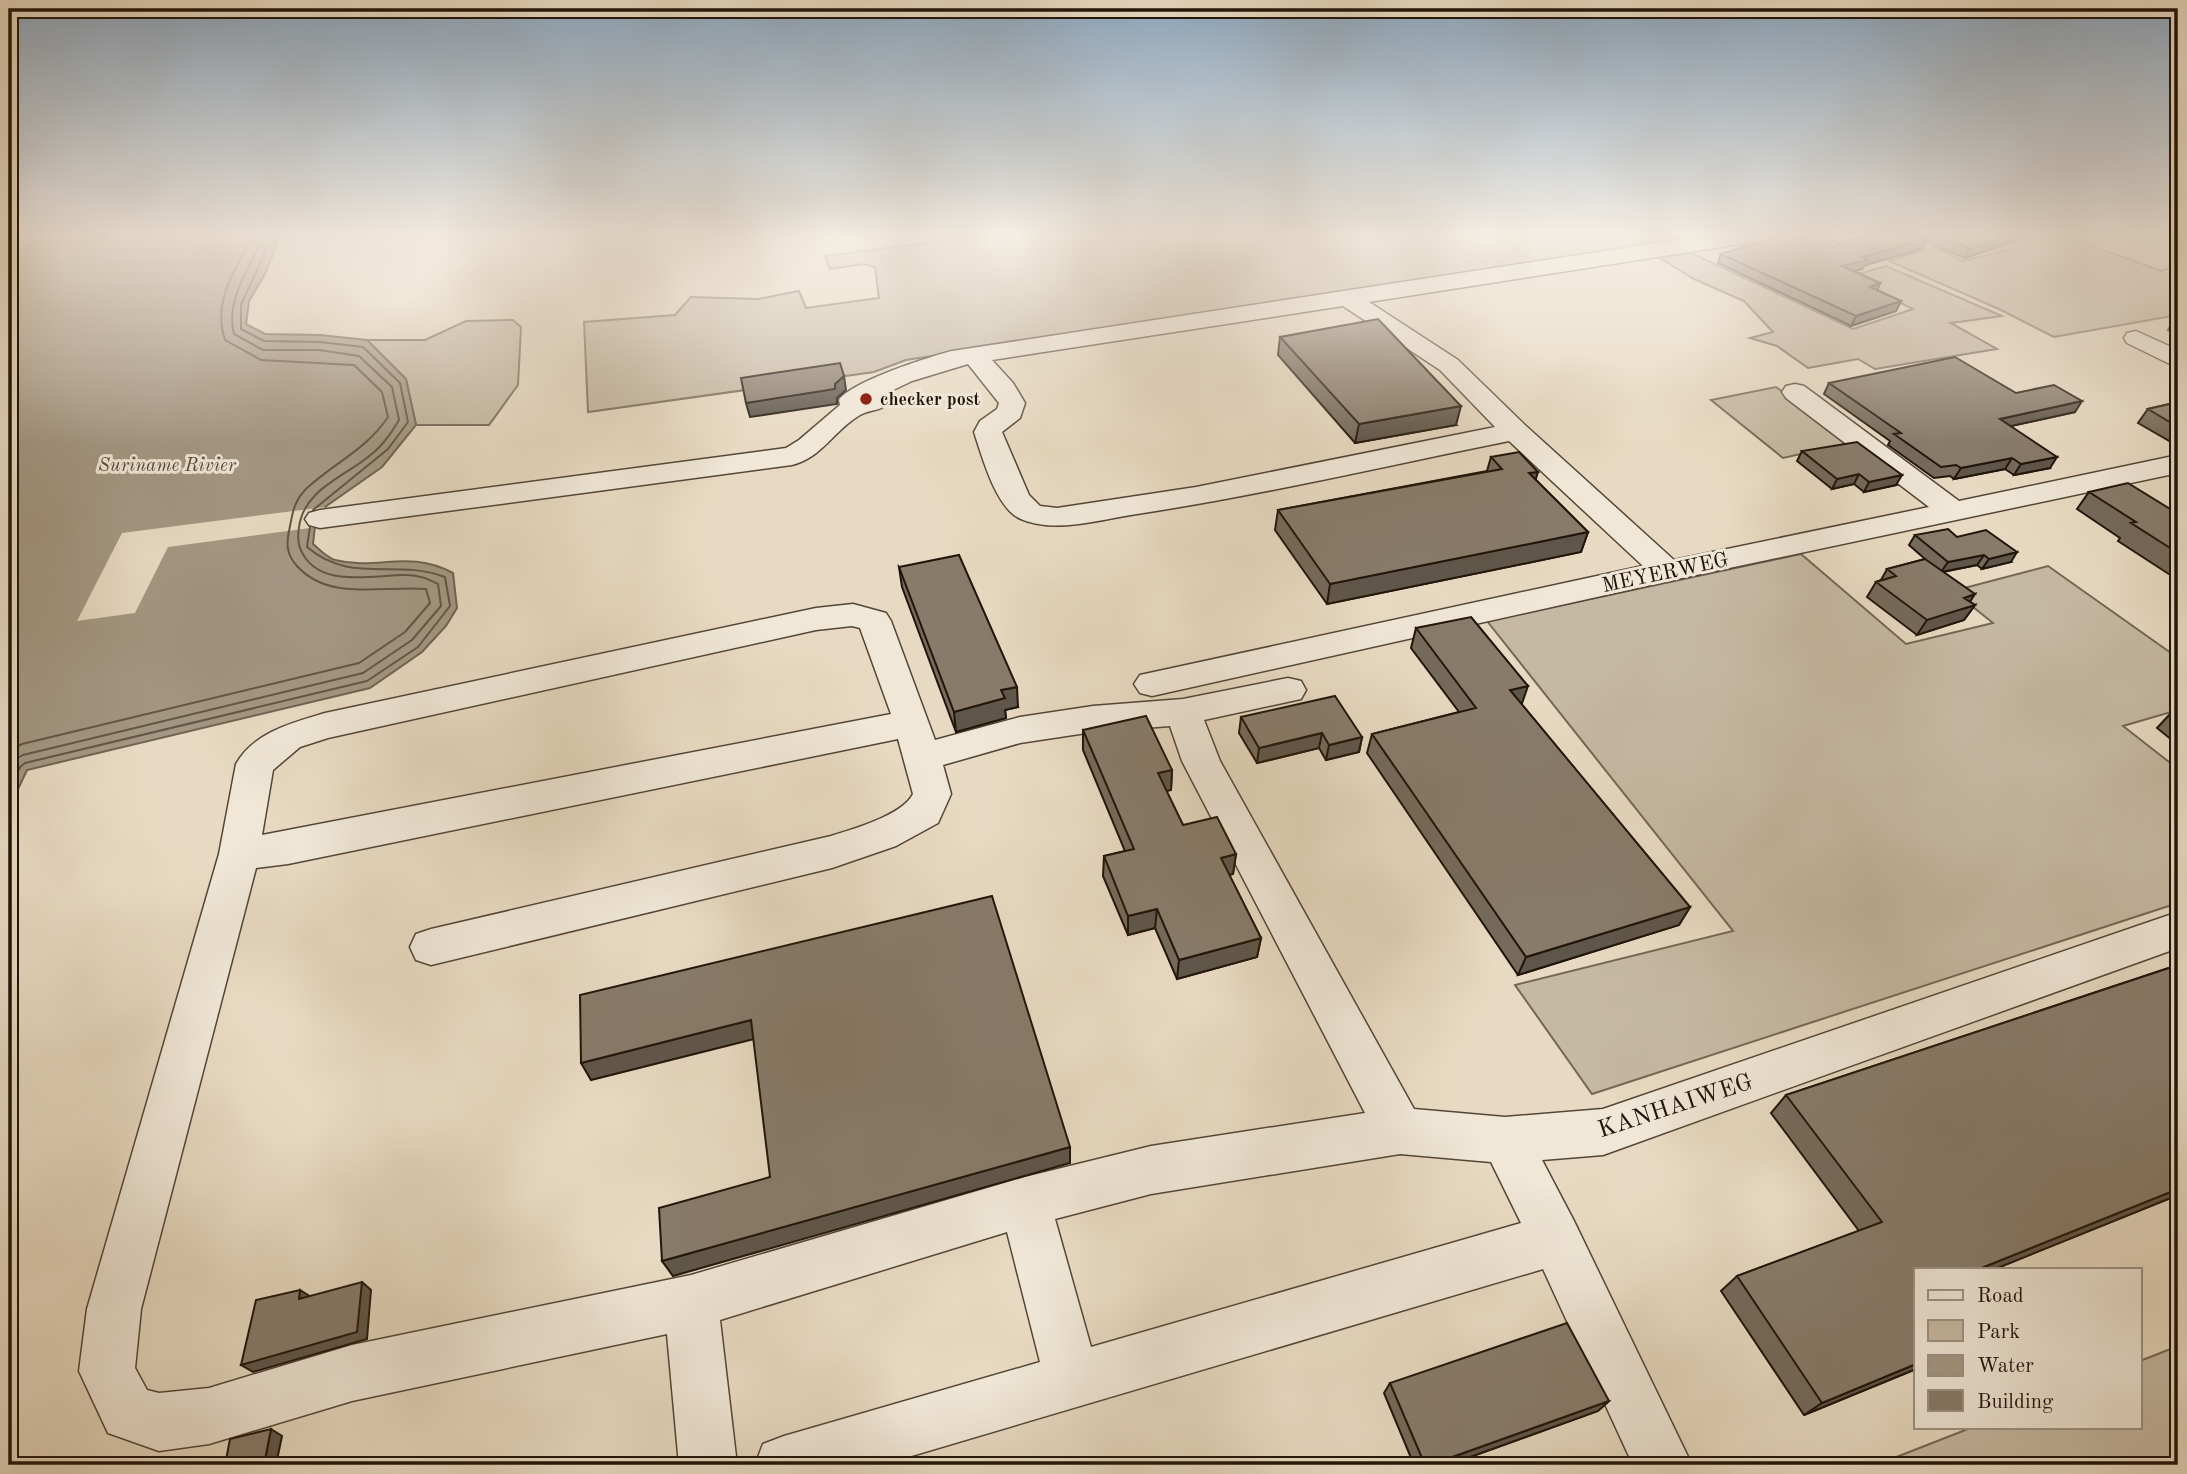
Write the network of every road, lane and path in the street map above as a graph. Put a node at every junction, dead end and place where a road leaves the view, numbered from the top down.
1 (1297, 306) edge
2 (1359, 306) edge
3 (2136, 338) dead end
4 (974, 356) junction
5 (2178, 360) edge
6 (1795, 392) dead end
7 (866, 398) joint
8 (1515, 431) junction
9 (2178, 464) edge
10 (2113, 478) junction
11 (2154, 501) edge
12 (1953, 511) junction
13 (320, 519) dead end
14 (1667, 571) junction
15 (1152, 684) dead end
16 (1288, 690) dead end
17 (1183, 712) junction
18 (916, 740) junction
19 (239, 855) junction
20 (2178, 930) edge
21 (431, 947) dead end
22 (1400, 1131) junction
23 (1505, 1140) junction
24 (1025, 1202) junction
25 (1556, 1239) junction
26 (691, 1303) junction
27 (1073, 1381) junction
28 (708, 1465) edge
29 (784, 1465) edge
30 (1663, 1465) edge

1 - 4 street
2 - 8 street
3 - 5 street
4 - 7 street
4 - 8 street
6 - 12 lane
7 - 13 lane
8 - 14 street
9 - 10 street, MEYERWEG
10 - 11 lane
10 - 12 street, MEYERWEG
12 - 14 street, MEYERWEG
14 - 15 street, MEYERWEG
16 - 17 street
17 - 18 street
17 - 22 street
18 - 19 street
18 - 19 street, KANHAIWEG
18 - 21 street
19 - 26 street, KANHAIWEG
20 - 23 street, KANHAIWEG
22 - 23 street, KANHAIWEG
22 - 24 street, KANHAIWEG
23 - 25 street
24 - 26 street, KANHAIWEG
24 - 27 street
25 - 27 street
25 - 30 street
26 - 28 street
27 - 29 street

